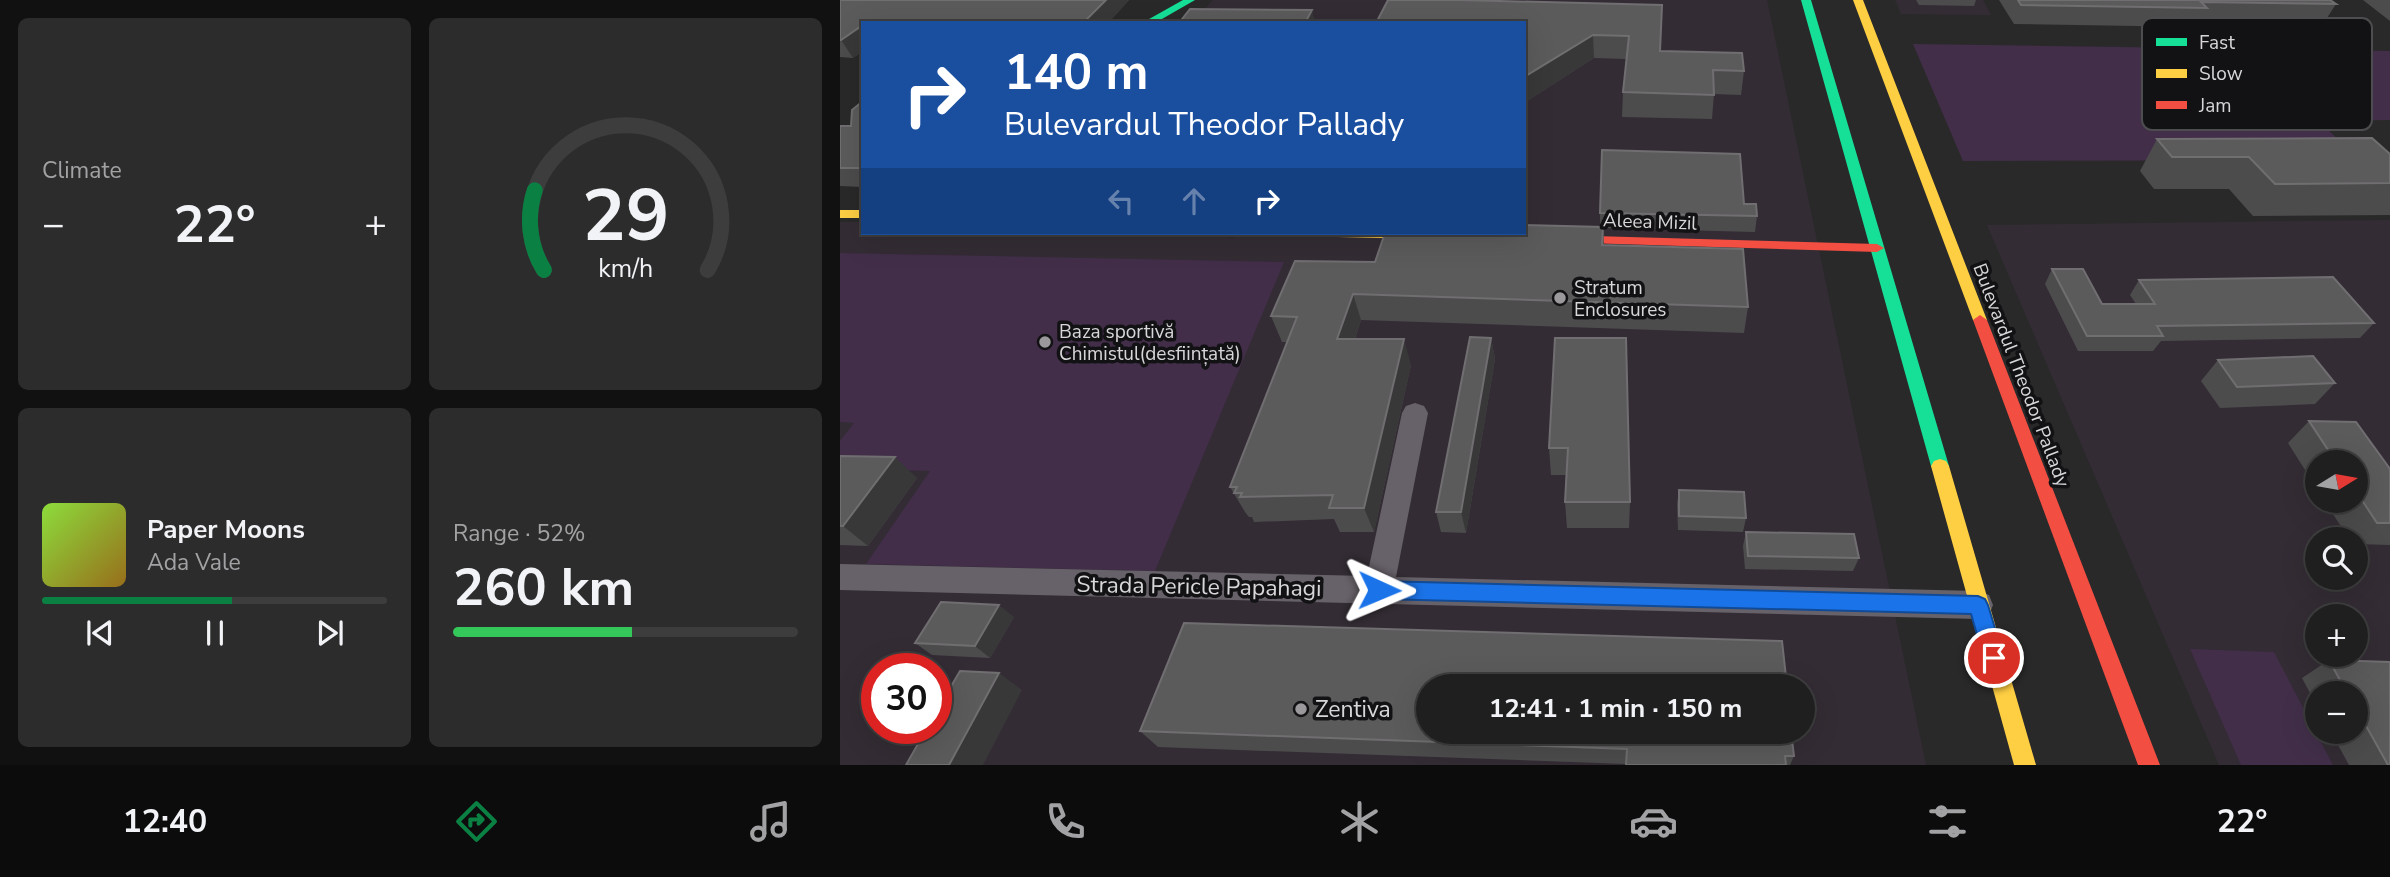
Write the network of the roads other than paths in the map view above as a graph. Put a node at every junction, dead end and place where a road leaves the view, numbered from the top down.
1 (1190, 0) edge
2 (1806, 0) edge
3 (1858, 0) edge
4 (1151, 21) edge
5 (840, 214) edge
6 (861, 214) edge
7 (1411, 235) edge
8 (1447, 236) edge
9 (1543, 239) edge
10 (1877, 248) junction
11 (1416, 413) dead end
12 (840, 577) edge
13 (1379, 590) junction
14 (1978, 605) junction
15 (2025, 765) edge
16 (2149, 765) edge

1 - 4 main road
2 - 10 main road
3 - 16 main road, Bulevardul Theodor Pallady
5 - 6 main road
7 - 8 main road
9 - 10 main road, Aleea Mizil
10 - 14 main road
11 - 13 street
12 - 13 street, Strada Pericle Papahagi
13 - 14 street, Strada Pericle Papahagi
14 - 15 main road

